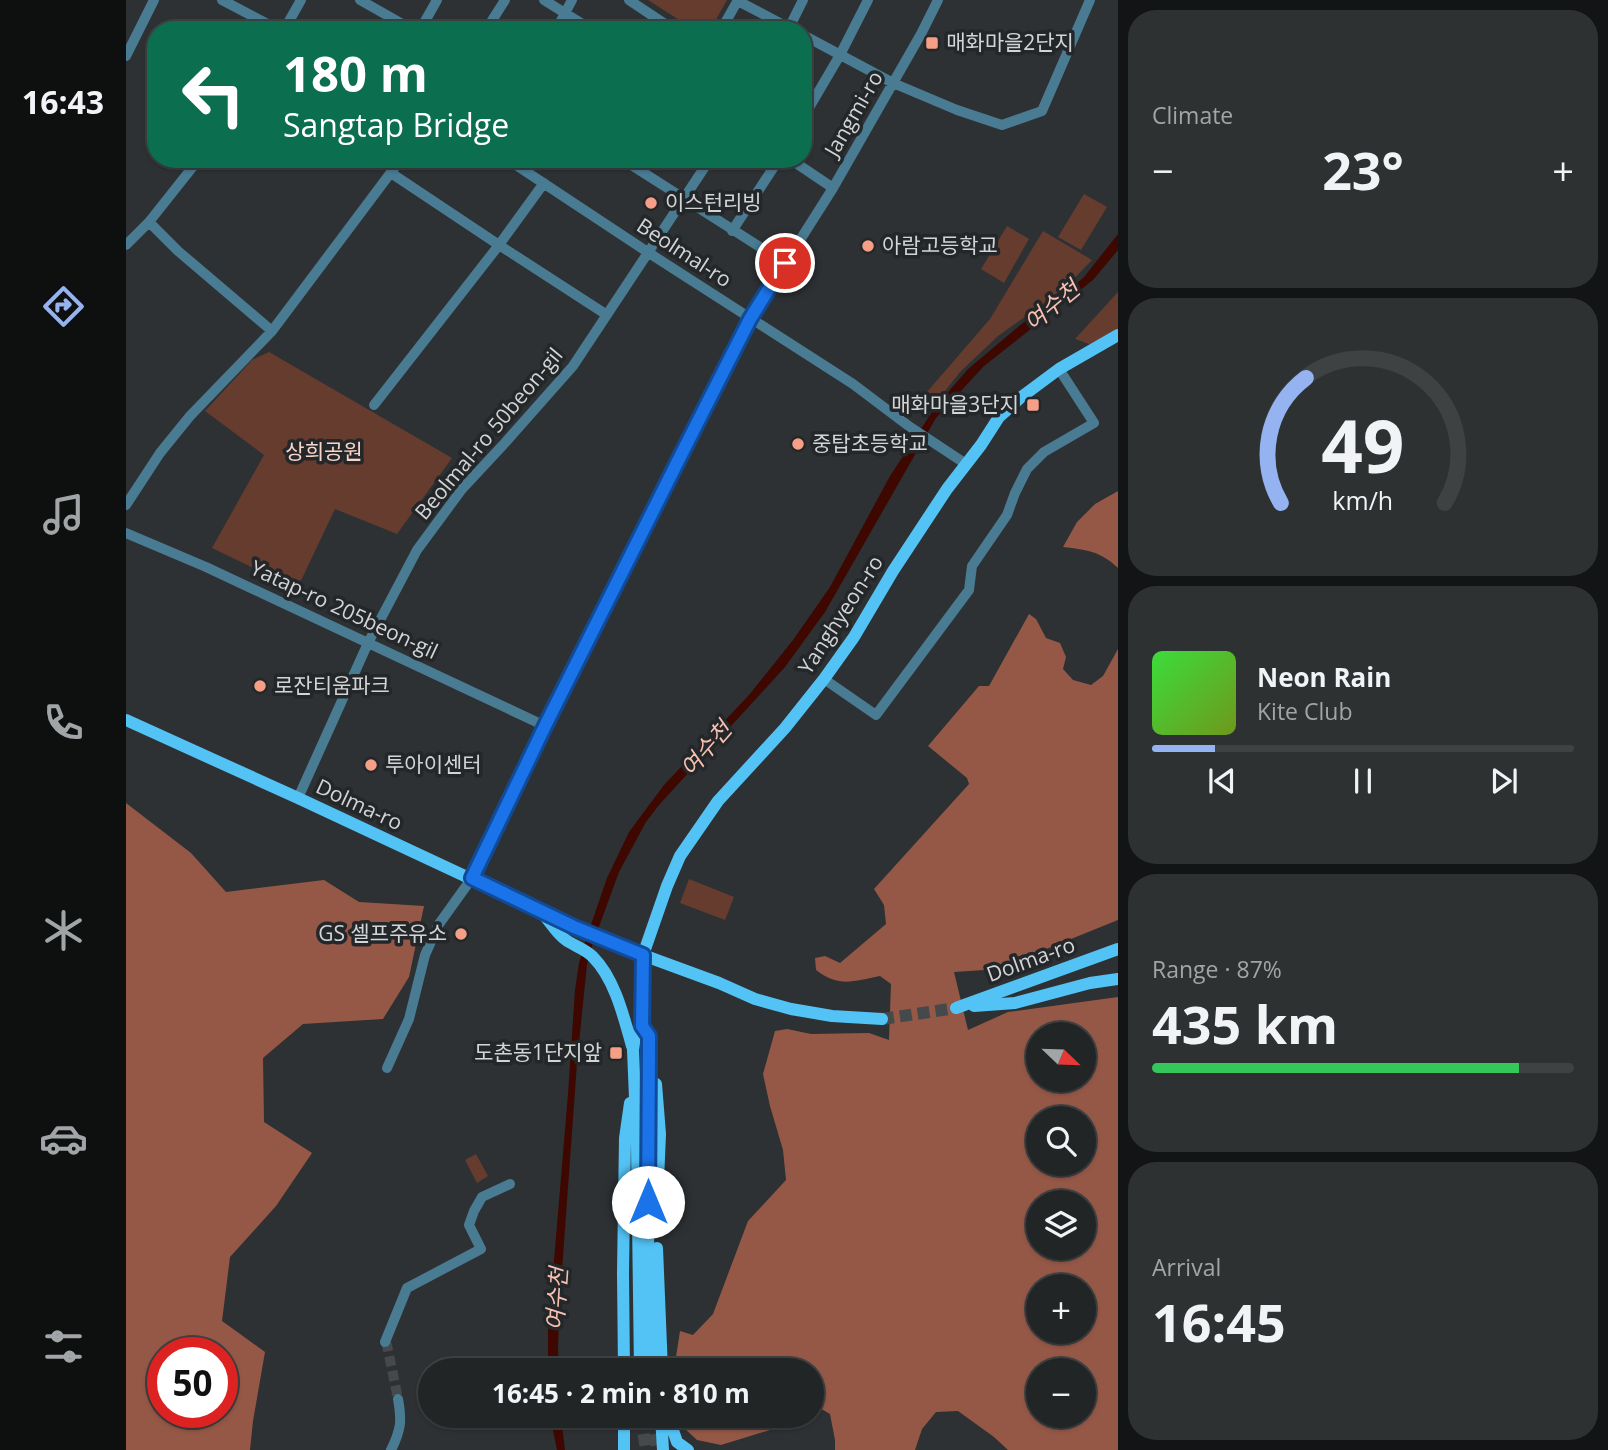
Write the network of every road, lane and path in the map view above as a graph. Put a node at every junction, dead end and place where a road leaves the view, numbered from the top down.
1 (154, 0) edge
2 (222, 0) edge
3 (301, 0) edge
4 (437, 0) edge
5 (505, 0) edge
6 (544, 0) edge
7 (572, 0) edge
8 (629, 0) edge
9 (738, 0) edge
10 (803, 0) edge
11 (868, 0) edge
12 (938, 0) edge
13 (1090, 0) edge
14 (366, 2) edge
15 (565, 13) junction
16 (263, 21) edge
17 (287, 21) edge
18 (398, 21) edge
19 (424, 21) edge
20 (492, 21) edge
21 (561, 21) edge
22 (578, 21) edge
23 (660, 21) edge
24 (726, 21) edge
25 (776, 21) edge
26 (794, 21) edge
27 (812, 40) edge
28 (840, 55) junction
29 (126, 56) edge
30 (893, 83) junction
31 (812, 103) edge
32 (193, 168) edge
33 (395, 168) edge
34 (521, 168) edge
35 (642, 168) edge
36 (704, 168) edge
37 (773, 168) edge
38 (803, 168) edge
39 (391, 173) junction
40 (544, 183) junction
41 (833, 188) junction
42 (684, 200) junction
43 (149, 222) junction
44 (732, 231) junction
45 (126, 245) edge
46 (499, 245) junction
47 (649, 253) junction
48 (785, 263) junction
49 (607, 315) junction
50 (750, 319) junction
51 (272, 331) junction
52 (1118, 335) edge
53 (1059, 369) junction
54 (374, 405) dead end
55 (966, 464) junction
56 (126, 505) edge
57 (126, 533) edge
58 (368, 643) junction
59 (824, 679) junction
60 (126, 720) edge
61 (545, 726) junction
62 (298, 798) junction
63 (472, 878) junction
64 (542, 912) junction
65 (1118, 949) edge
66 (643, 955) junction
67 (1118, 979) edge
68 (882, 1019) tunnel mouth
69 (642, 1026) junction
70 (633, 1050) junction
71 (649, 1051) junction
72 (387, 1068) dead end
73 (634, 1068) junction
74 (510, 1184) dead end
75 (384, 1342) tunnel mouth
76 (624, 1358) edge
77 (639, 1358) edge
78 (650, 1358) edge
79 (661, 1358) edge
80 (398, 1399) tunnel mouth
81 (625, 1428) edge
82 (662, 1428) edge
83 (672, 1428) edge
84 (391, 1450) edge
85 (624, 1450) edge
86 (663, 1450) edge
87 (688, 1450) edge

1 - 29 street
2 - 16 street
3 - 17 street
4 - 19 street
5 - 20 street
6 - 15 street
7 - 15 street
8 - 23 street
9 - 24 street
9 - 25 street
10 - 26 street
11 - 28 street
12 - 30 street, Jangmi-ro
13 - 30 street
14 - 18 street
15 - 21 street
15 - 22 street
27 - 28 street
28 - 30 street
28 - 31 street
30 - 41 street, Jangmi-ro
32 - 43 street
33 - 39 street
34 - 40 street, Beolmal-ro
35 - 42 street
36 - 42 street, Beolmal-ro 50beon-gil
37 - 44 street
38 - 41 street
39 - 46 street
39 - 51 street
40 - 46 street
40 - 47 street, Beolmal-ro
41 - 48 street, Jangmi-ro
42 - 44 street
42 - 47 street, Beolmal-ro 50beon-gil
43 - 45 street
43 - 51 street
44 - 48 street
46 - 49 street
46 - 54 street
47 - 49 street, Beolmal-ro 50beon-gil
47 - 50 street, Beolmal-ro
48 - 50 street, Jangmi-ro
49 - 58 street, Beolmal-ro 50beon-gil
50 - 55 street, Beolmal-ro
50 - 61 street, Jangmi-ro
51 - 56 street
52 - 53 main road, Yanghyeon-ro
53 - 55 main road, Yanghyeon-ro
53 - 59 street
55 - 59 main road, Yanghyeon-ro
57 - 58 street, Yatap-ro 205beon-gil
58 - 61 street, Yatap-ro 205beon-gil
58 - 62 street, Beolmal-ro 50beon-gil
59 - 66 main road, Yanghyeon-ro
60 - 62 main road, Dolma-ro
61 - 63 street, Jangmi-ro
62 - 63 main road, Dolma-ro
63 - 64 main road, Dolma-ro
63 - 72 street, Jangmi-ro
64 - 66 main road, Dolma-ro
64 - 70 main road
65 - 67 main road, Dolma-ro
66 - 68 main road
66 - 69 main road, Yanghyeon-ro
69 - 70 main road
69 - 71 main road
70 - 73 main road
71 - 78 main road
71 - 79 main road
73 - 76 main road
73 - 77 main road
74 - 75 street
80 - 84 street
81 - 85 main road
82 - 86 main road
83 - 87 main road

